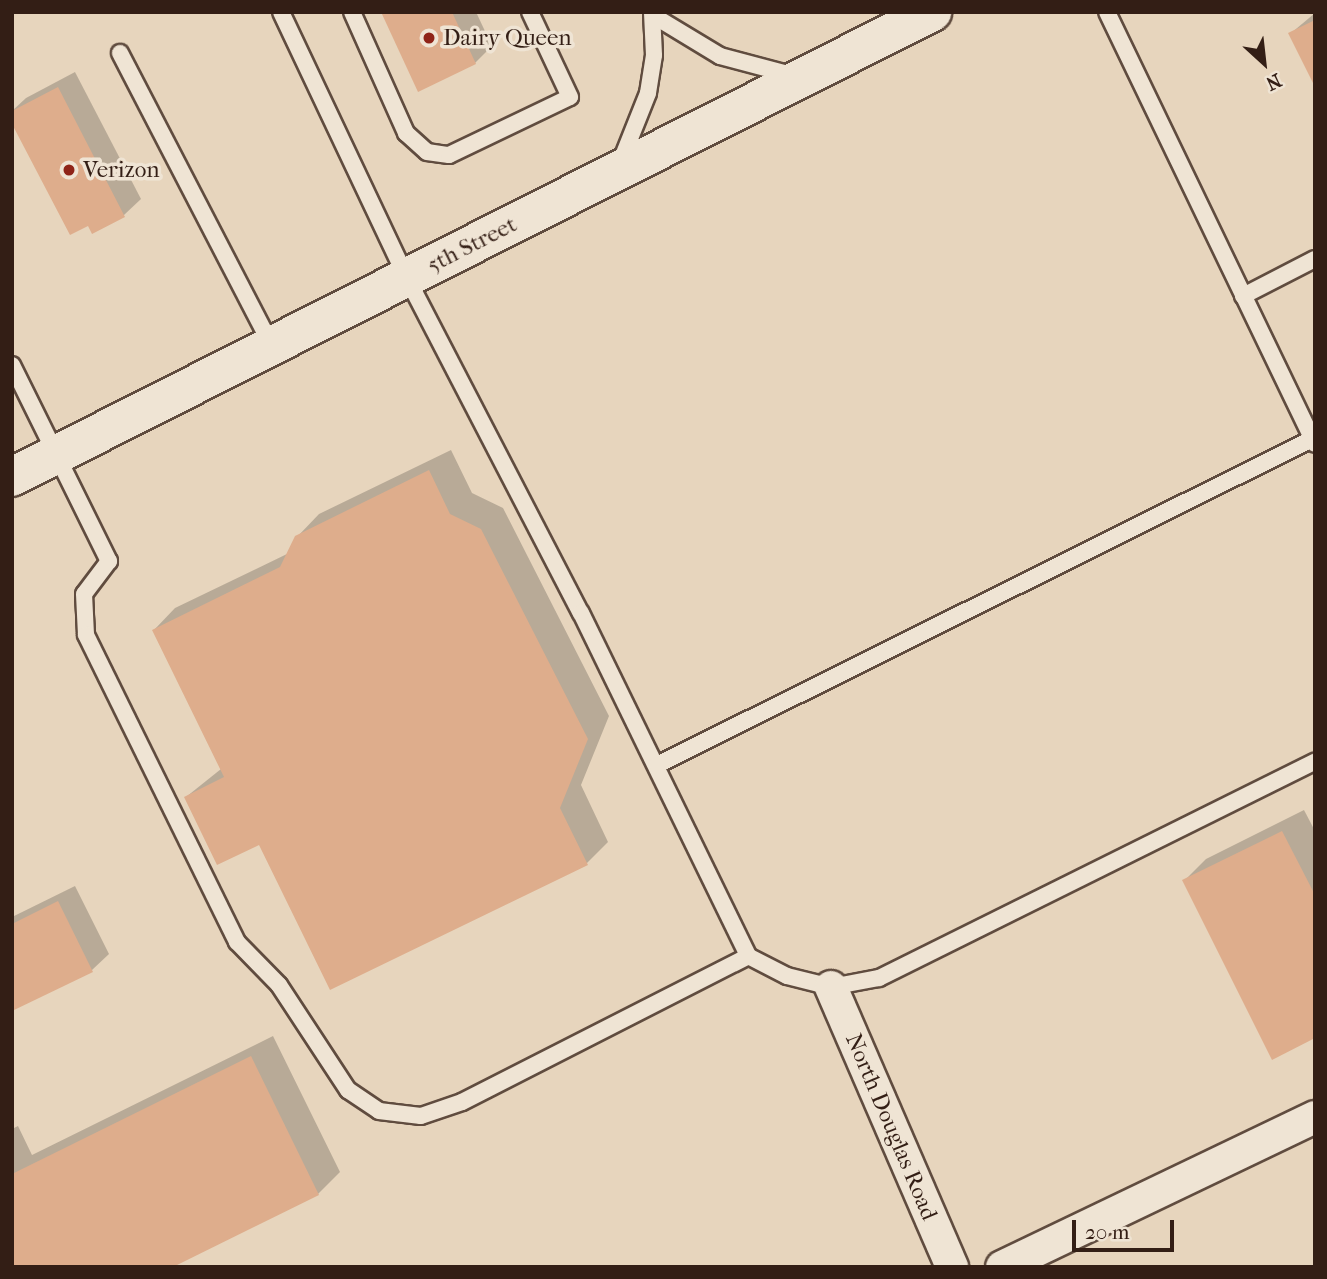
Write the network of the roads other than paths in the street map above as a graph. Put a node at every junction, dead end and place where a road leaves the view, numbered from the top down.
1 (281, 12) edge
2 (352, 12) edge
3 (530, 12) edge
4 (932, 12) edge
5 (1107, 12) edge
6 (653, 14) edge
7 (120, 53) dead end
8 (802, 78) junction
9 (616, 172) junction
10 (1315, 260) edge
11 (407, 278) junction
12 (1243, 296) junction
13 (272, 346) junction
14 (12, 365) edge
15 (1313, 442) edge
16 (57, 454) junction
17 (12, 477) edge
18 (1315, 762) edge
19 (657, 765) junction
20 (748, 956) junction
21 (831, 987) junction
22 (1315, 1117) edge
23 (951, 1267) edge
24 (1002, 1267) edge

1 - 11 lane
2 - 3 lane
4 - 8 street, 5th Street
5 - 12 lane
6 - 8 lane
6 - 9 lane
7 - 13 lane
8 - 9 street, 5th Street
9 - 11 street, 5th Street
10 - 12 lane
11 - 13 street, 5th Street
11 - 19 lane
12 - 15 lane
13 - 16 street, 5th Street
14 - 16 lane
15 - 19 lane
16 - 17 street, 5th Street
16 - 20 lane
18 - 21 lane
19 - 20 lane
20 - 21 lane
21 - 23 street, North Douglas Road
22 - 24 street

